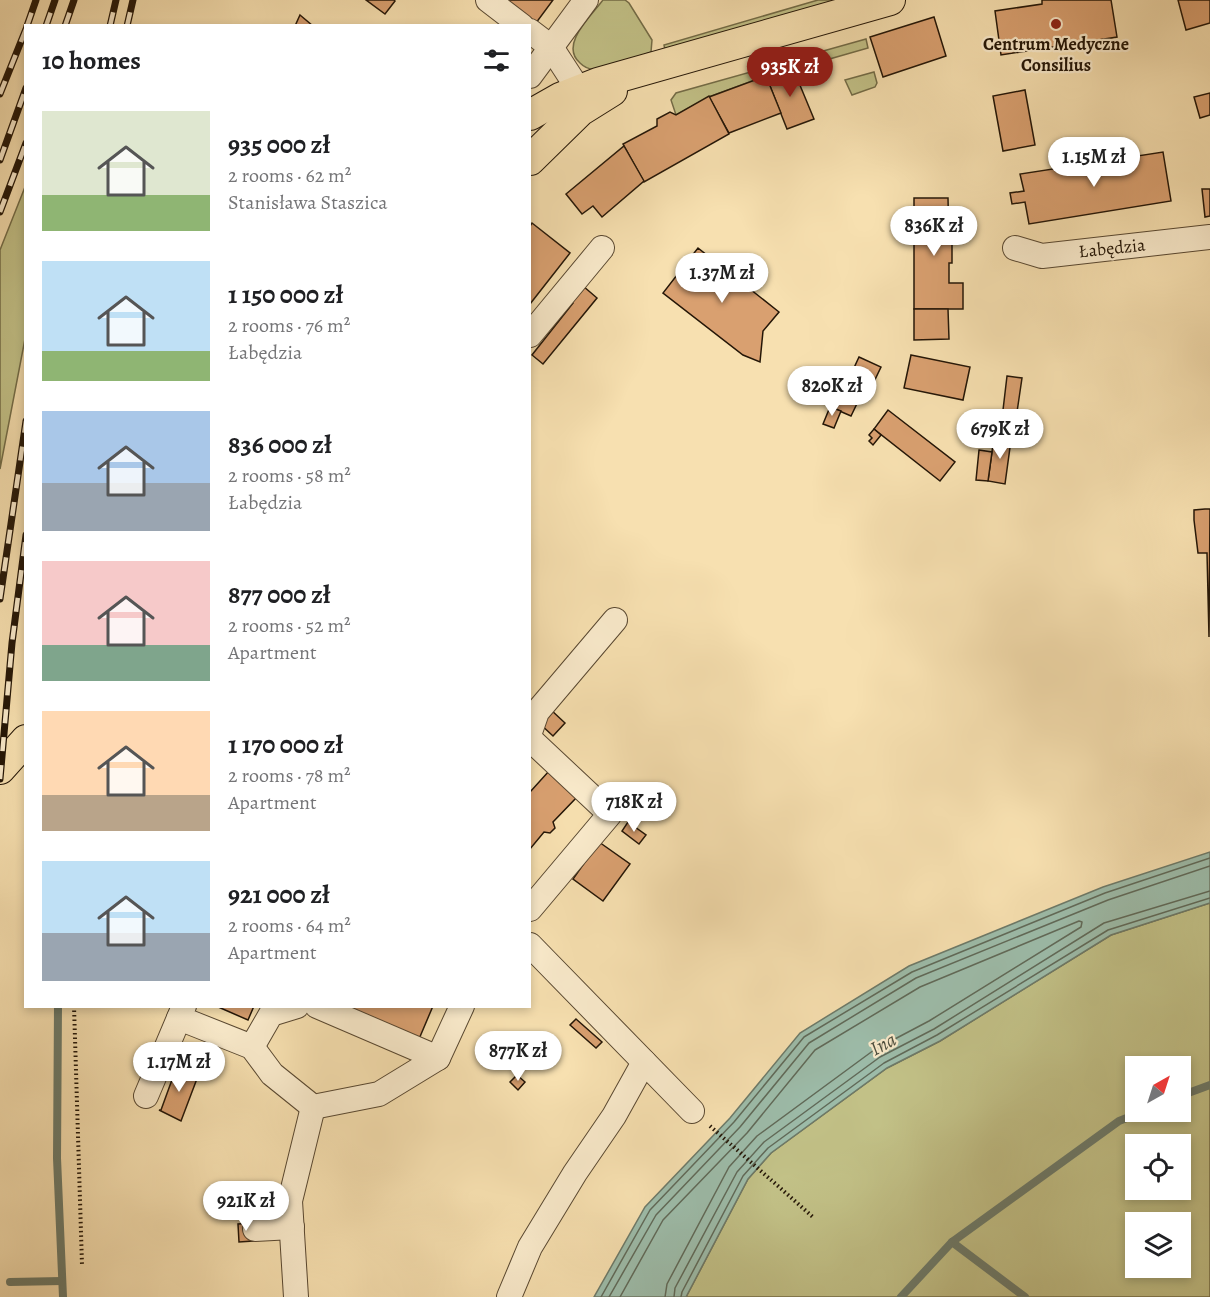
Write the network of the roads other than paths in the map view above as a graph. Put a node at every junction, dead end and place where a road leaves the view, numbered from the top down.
1 (488, 0) edge
2 (586, 0) edge
3 (890, 0) edge
4 (519, 24) edge
5 (531, 32) edge
6 (551, 47) junction
7 (531, 75) edge
8 (584, 98) junction
9 (531, 114) edge
10 (531, 159) edge
11 (1210, 237) edge
12 (602, 248) dead end
13 (1015, 248) dead end
14 (531, 334) edge
15 (615, 620) dead end
16 (531, 729) edge
17 (531, 740) edge
18 (24, 742) edge
19 (0, 769) edge
20 (531, 908) edge
21 (531, 946) edge
22 (290, 1008) edge
23 (322, 1008) edge
24 (461, 1008) edge
25 (181, 1012) edge
26 (252, 1047) junction
27 (438, 1059) junction
28 (644, 1062) junction
29 (146, 1096) dead end
30 (313, 1107) junction
31 (692, 1111) road end
32 (292, 1227) junction
33 (255, 1229) dead end
34 (296, 1297) edge
35 (509, 1297) edge

1 - 4 street
2 - 6 street
3 - 8 main road
5 - 6 street
6 - 7 street
6 - 8 street
8 - 9 main road
8 - 10 main road
11 - 13 street, Łabędzia
12 - 14 street
15 - 16 street
17 - 20 street
18 - 19 main road
21 - 28 street
22 - 26 street
23 - 27 street
24 - 27 street
25 - 26 street
25 - 29 street
26 - 30 street
27 - 30 street
28 - 31 street
28 - 35 street
30 - 32 street
32 - 33 street
32 - 34 street

